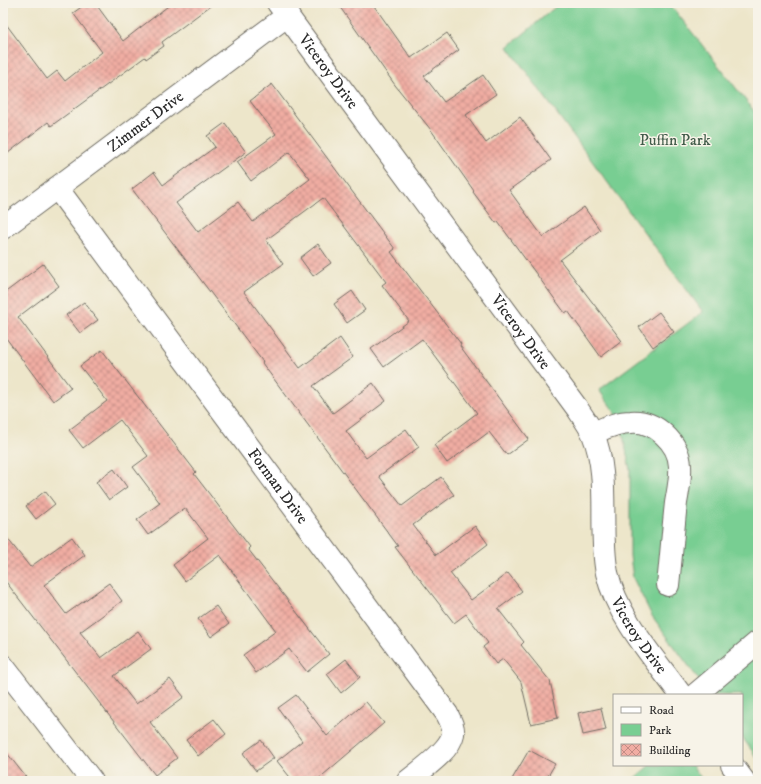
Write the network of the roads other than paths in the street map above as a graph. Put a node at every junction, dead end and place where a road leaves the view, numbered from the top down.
1 (283, 9) edge
2 (57, 188) junction
3 (3, 228) edge
4 (593, 433) junction
5 (668, 585) dead end
6 (758, 642) edge
7 (3, 666) edge
8 (680, 694) edge
9 (696, 694) edge
10 (733, 766) edge
11 (92, 781) edge
12 (408, 781) edge
13 (744, 781) edge

1 - 2 street, Zimmer Drive
1 - 4 street, Viceroy Drive
2 - 3 street, Zimmer Drive
2 - 12 street, Forman Drive
4 - 5 street
4 - 8 street, Viceroy Drive
6 - 9 street
7 - 11 street
10 - 13 street

